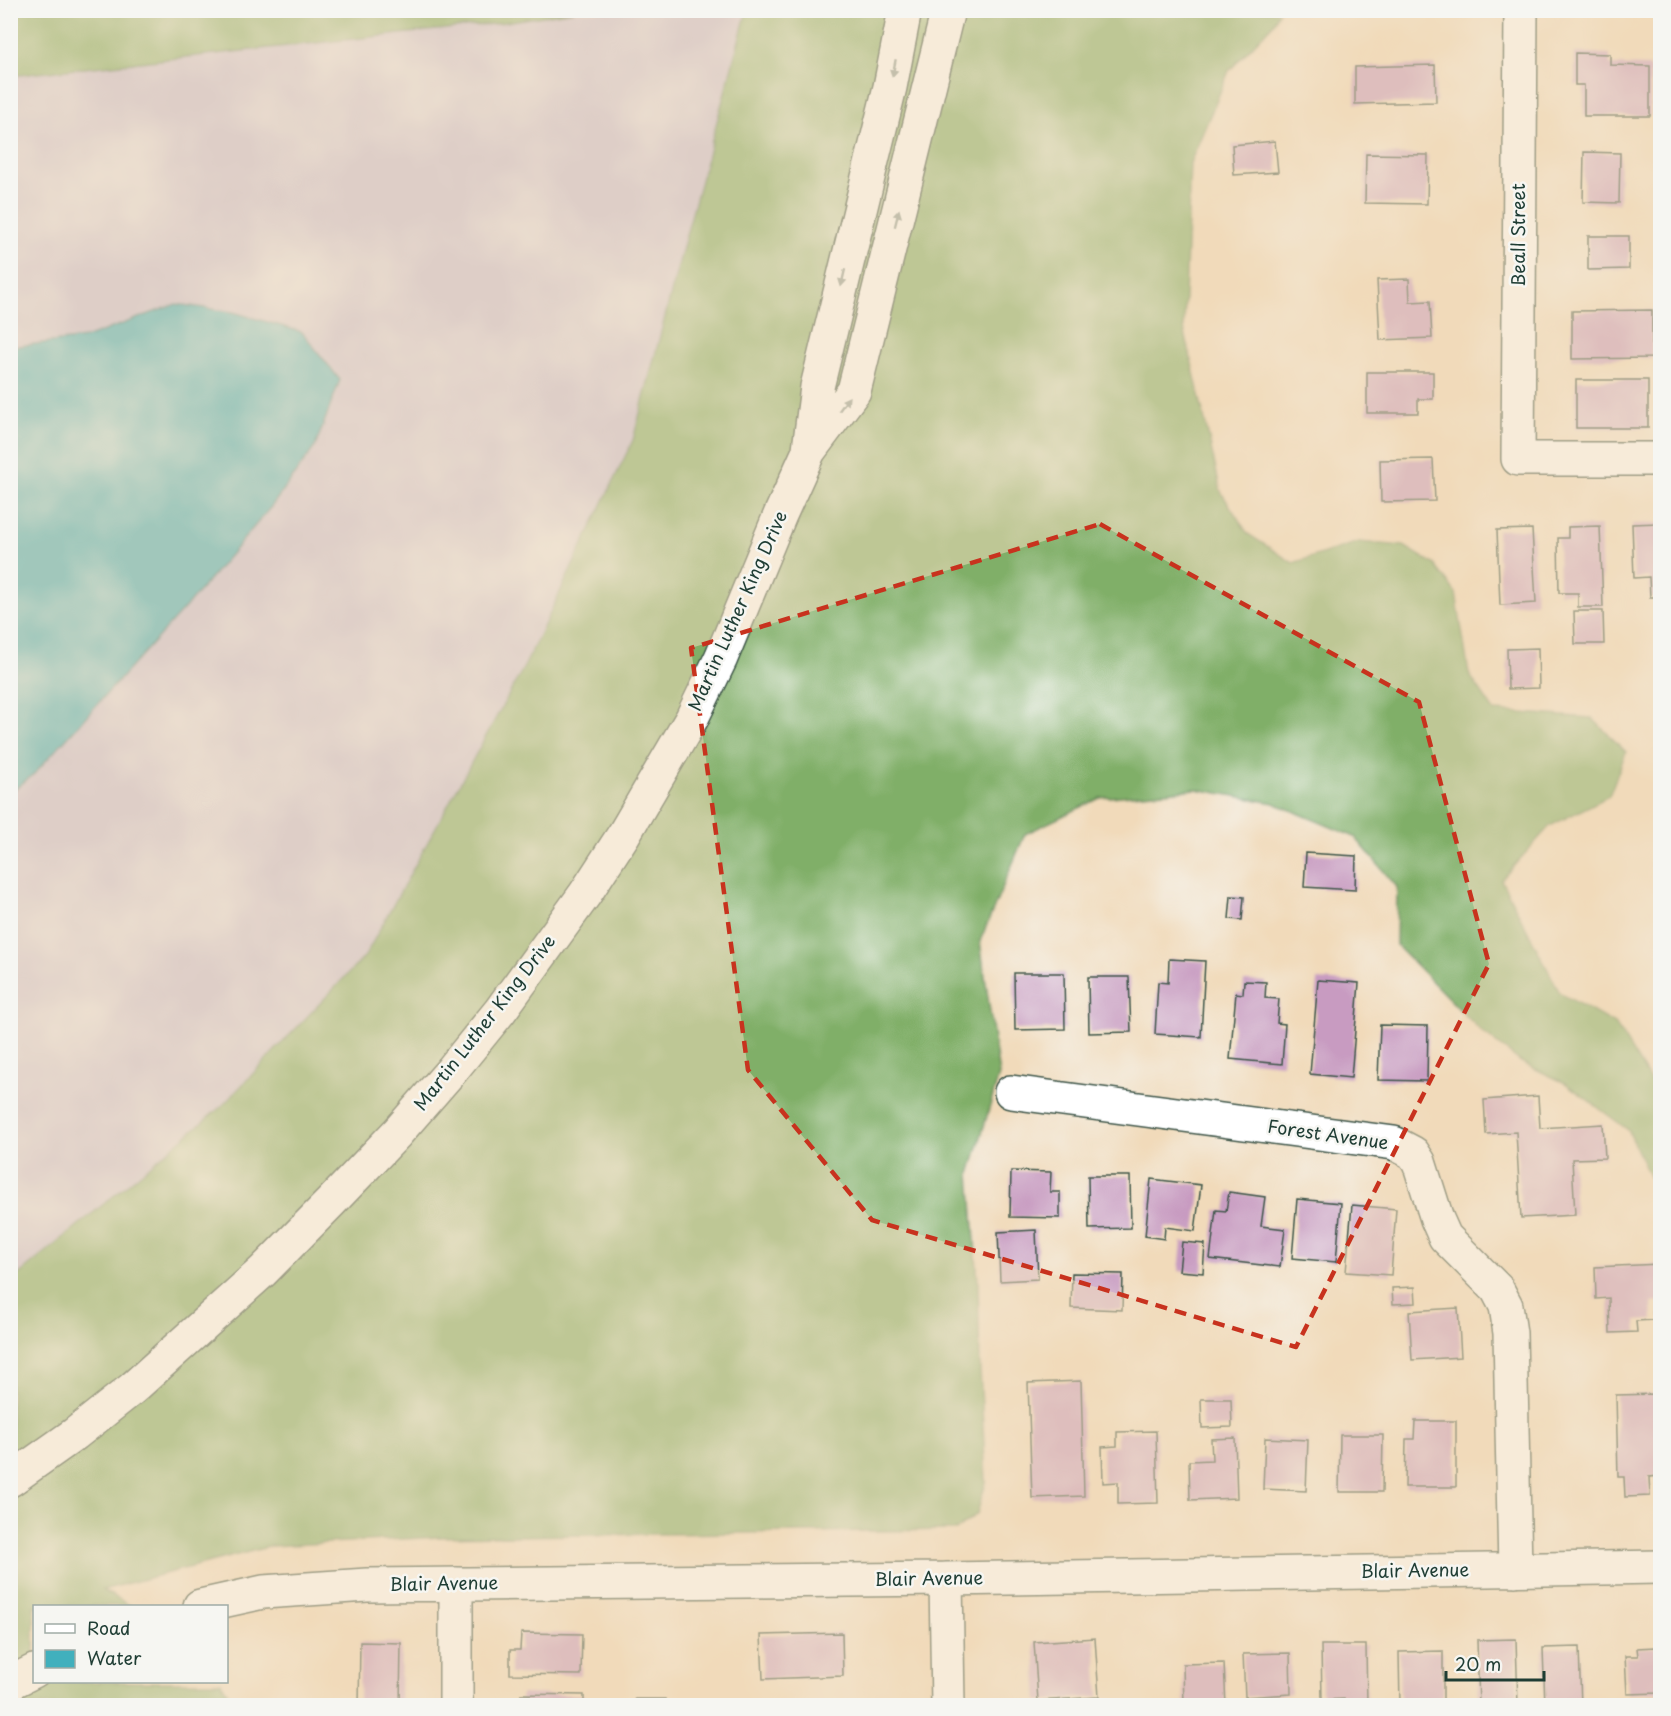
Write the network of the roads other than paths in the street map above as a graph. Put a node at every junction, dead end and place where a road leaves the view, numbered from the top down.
1 (905, 10) edge
2 (948, 10) edge
3 (1521, 10) edge
4 (809, 451) junction
5 (1660, 459) edge
6 (1011, 1092) dead end
7 (10, 1480) edge
8 (1660, 1567) edge
9 (1515, 1570) junction
10 (946, 1579) junction
11 (456, 1584) junction
12 (204, 1605) edge
13 (33, 1672) edge
14 (10, 1683) edge
15 (456, 1706) edge
16 (948, 1706) edge

1 -> 4 main road
4 -> 2 main road
3 - 5 main road, Beall Street
4 - 7 main road, Martin Luther King Drive
6 - 9 main road, Forest Avenue
8 - 9 main road, Blair Avenue
9 - 10 main road, Blair Avenue
10 - 11 main road, Blair Avenue
10 - 16 main road
11 - 12 main road, Blair Avenue
11 - 15 main road
13 - 14 main road

